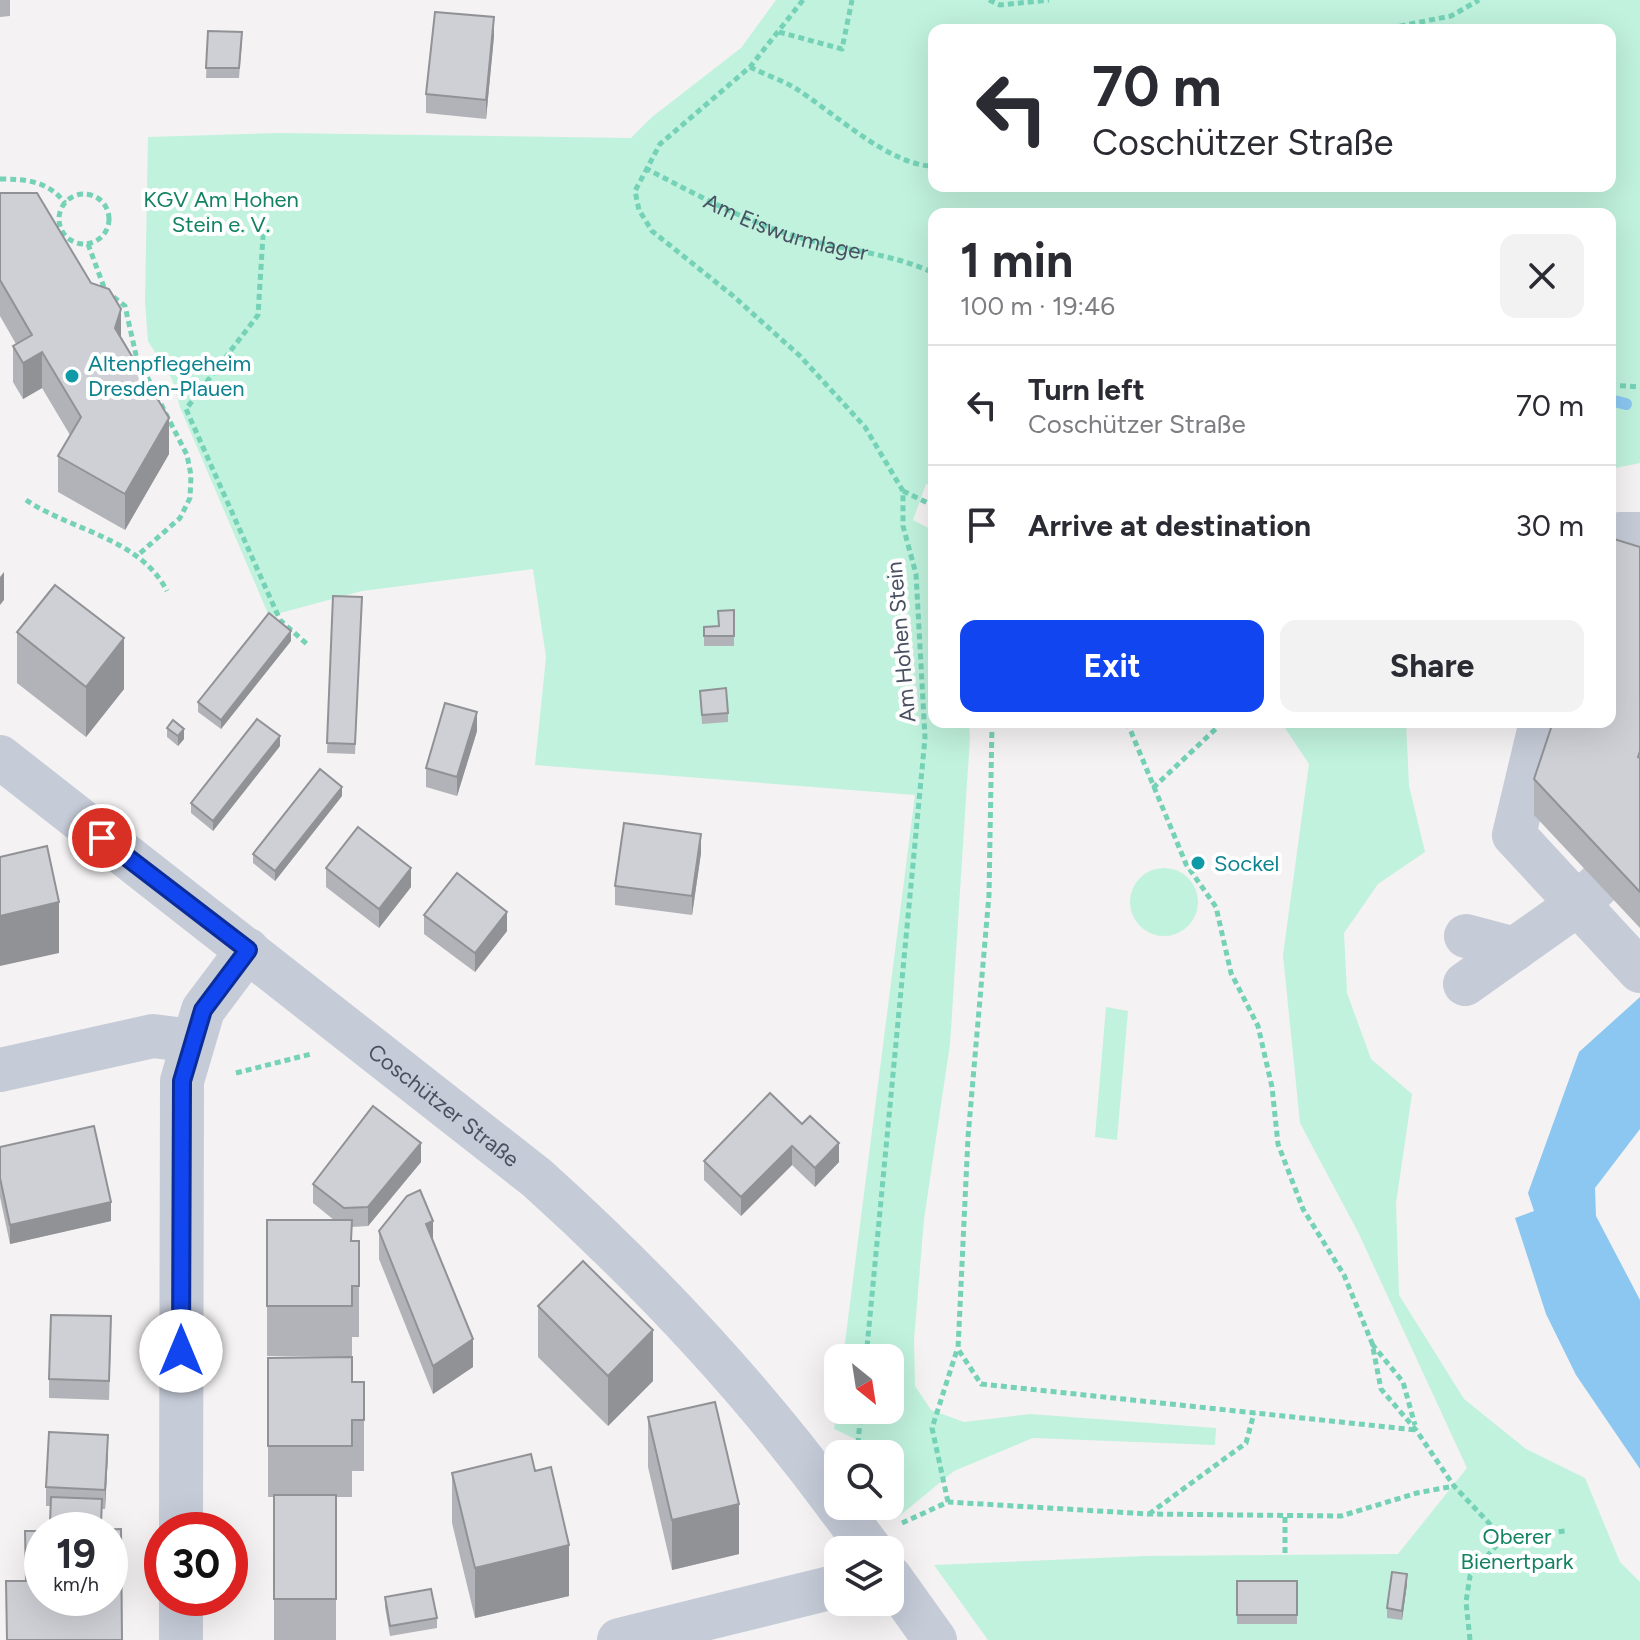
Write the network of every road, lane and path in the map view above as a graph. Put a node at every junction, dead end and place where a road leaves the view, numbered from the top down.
1 (803, 0) edge
2 (852, 0) edge
3 (989, 0) edge
4 (1049, 0) edge
5 (1479, 0) edge
6 (1410, 24) edge
7 (779, 32) junction
8 (750, 67) junction
9 (928, 166) edge
10 (645, 168) junction
11 (0, 179) edge
12 (65, 203) junction
13 (265, 204) dead end
14 (88, 244) junction
15 (928, 270) edge
16 (1616, 385) edge
17 (1640, 387) edge
18 (903, 491) junction
19 (26, 500) dead end
20 (928, 503) edge
21 (1640, 534) edge
22 (1616, 543) edge
23 (138, 555) junction
24 (167, 591) dead end
25 (308, 645) dead end
26 (992, 728) edge
27 (1129, 728) edge
28 (1217, 728) edge
29 (1540, 728) edge
30 (0, 757) edge
31 (1153, 788) junction
32 (1588, 894) junction
33 (1466, 936) dead end
34 (1515, 949) junction
35 (248, 950) junction
36 (1640, 971) edge
37 (1465, 984) dead end
38 (192, 1041) junction
39 (318, 1052) dead end
40 (0, 1070) edge
41 (236, 1073) dead end
42 (1372, 1343) junction
43 (867, 1344) edge
44 (958, 1349) junction
45 (1254, 1413) junction
46 (1416, 1430) junction
47 (1454, 1486) junction
48 (824, 1488) edge
49 (948, 1502) junction
50 (181, 1512) edge
51 (1149, 1514) junction
52 (1285, 1517) junction
53 (856, 1520) edge
54 (1565, 1531) dead end
55 (877, 1536) edge
56 (886, 1536) edge
57 (1503, 1538) junction
58 (1285, 1555) dead end
59 (824, 1589) edge
60 (904, 1597) edge
61 (181, 1616) edge
62 (181, 1640) edge
63 (619, 1640) edge
64 (935, 1640) edge
65 (1470, 1640) edge

1 - 7 path, Am Hohen Stein
2 - 7 path
3 - 4 path
5 - 6 path
7 - 8 path, Am Hohen Stein
8 - 9 path
8 - 10 path, Am Hohen Stein
10 - 15 path, Am Eiswurmlager
10 - 18 path, Am Hohen Stein
11 - 12 path
12 - 14 path
12 - 14 path
13 - 25 path
14 - 23 path
16 - 17 path
18 - 20 path
18 - 43 path, Am Hohen Stein
19 - 23 path
21 - 22 street
23 - 24 path
26 - 44 path
27 - 31 path
28 - 31 path
29 - 32 street
30 - 35 street, Coschützer Straße
31 - 42 path
32 - 34 street
32 - 36 street
33 - 34 street
34 - 37 street
35 - 38 street
35 - 48 street, Coschützer Straße
38 - 40 street
38 - 50 street
39 - 41 path
42 - 46 path
42 - 46 path
44 - 45 path
44 - 49 path
45 - 46 path
45 - 51 path
46 - 47 path
47 - 52 path
47 - 57 path
49 - 51 path
49 - 56 path
51 - 52 path
52 - 58 path
53 - 55 street, Coschützer Straße
54 - 57 path
57 - 65 path
59 - 63 street
60 - 64 street
61 - 62 street

